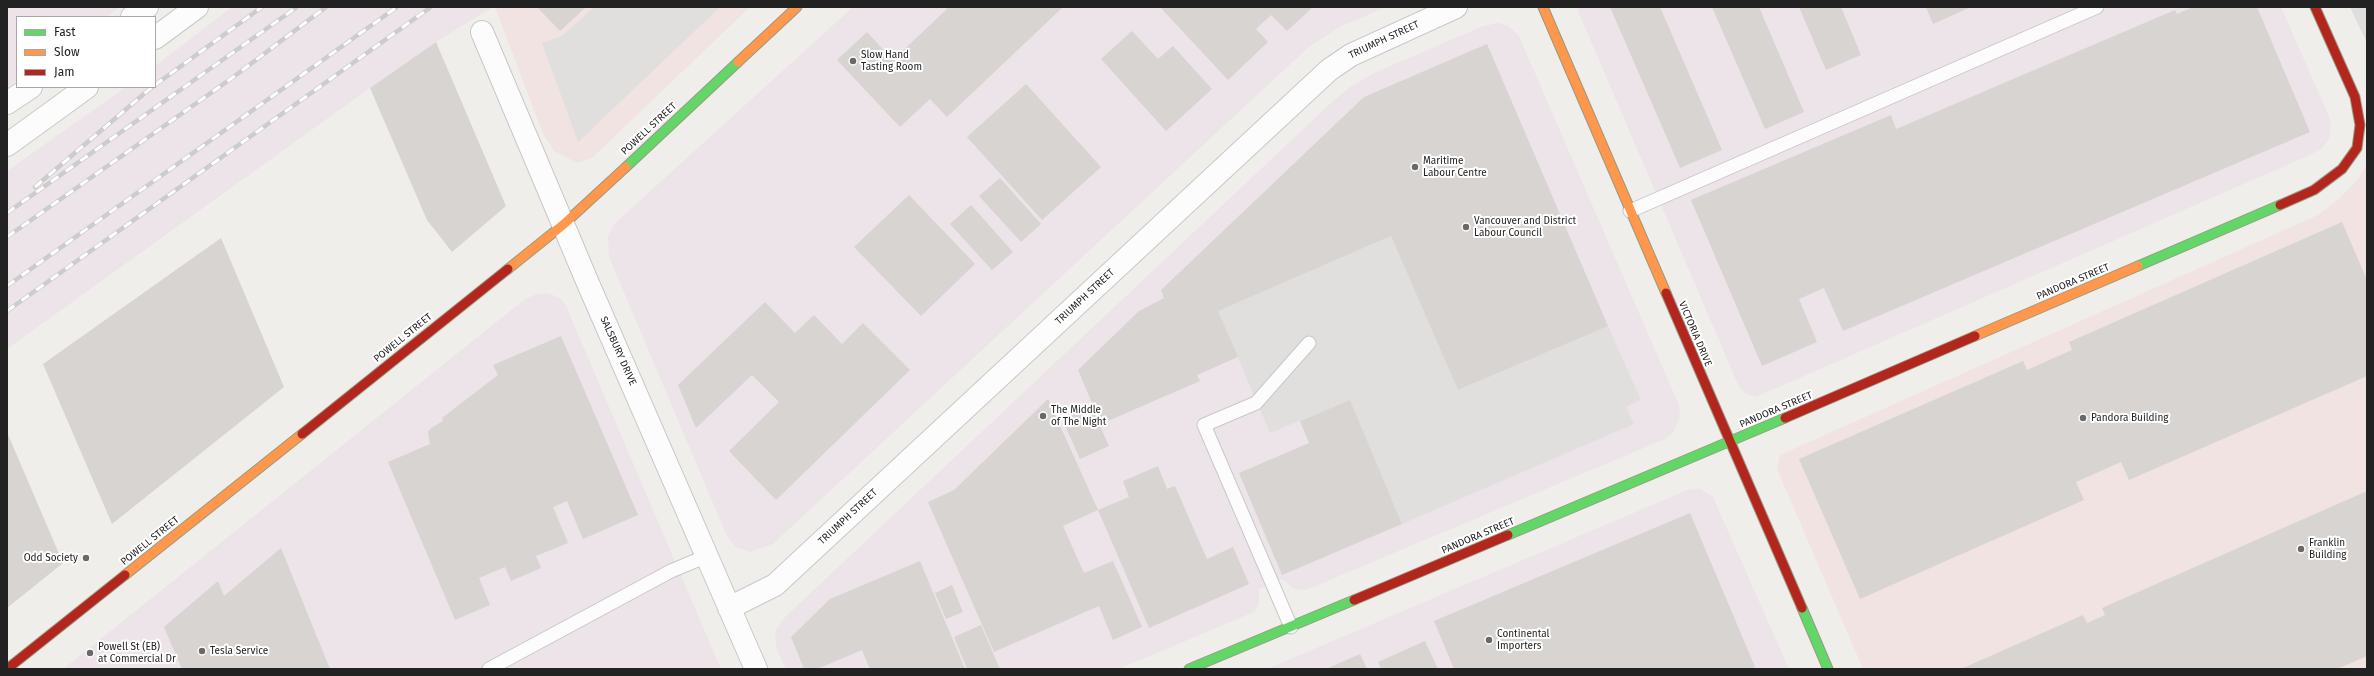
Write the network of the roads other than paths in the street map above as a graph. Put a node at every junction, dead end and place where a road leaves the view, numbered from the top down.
1 (147, 7) edge
2 (197, 7) edge
3 (797, 7) edge
4 (1456, 7) edge
5 (1542, 7) edge
6 (2097, 7) edge
7 (2315, 7) edge
8 (134, 16) edge
9 (482, 32) dead end
10 (156, 37) edge
11 (30, 88) edge
12 (86, 88) edge
13 (7, 103) edge
14 (7, 145) edge
15 (1630, 211) junction
16 (564, 224) junction
17 (1310, 343) dead end
18 (1729, 442) junction
19 (706, 556) junction
20 (729, 608) junction
21 (1291, 627) junction
22 (7, 669) edge
23 (489, 669) edge
24 (756, 669) edge
25 (1189, 669) edge
26 (1828, 669) edge

1 - 8 street
2 - 10 street
3 - 16 street, POWELL STREET
4 - 20 street, TRIUMPH STREET
5 - 15 street, VICTORIA DRIVE
6 - 15 lane
7 - 18 street, PANDORA STREET
9 - 16 street, SALSBURY DRIVE
11 - 13 street
12 - 14 street
15 - 18 street, VICTORIA DRIVE
16 - 19 street, SALSBURY DRIVE
16 - 22 street, POWELL STREET
17 - 21 lane
18 - 21 street, PANDORA STREET
18 - 26 street, VICTORIA DRIVE
19 - 20 street, SALSBURY DRIVE
19 - 23 lane
20 - 24 street, SALSBURY DRIVE
21 - 25 street, PANDORA STREET

